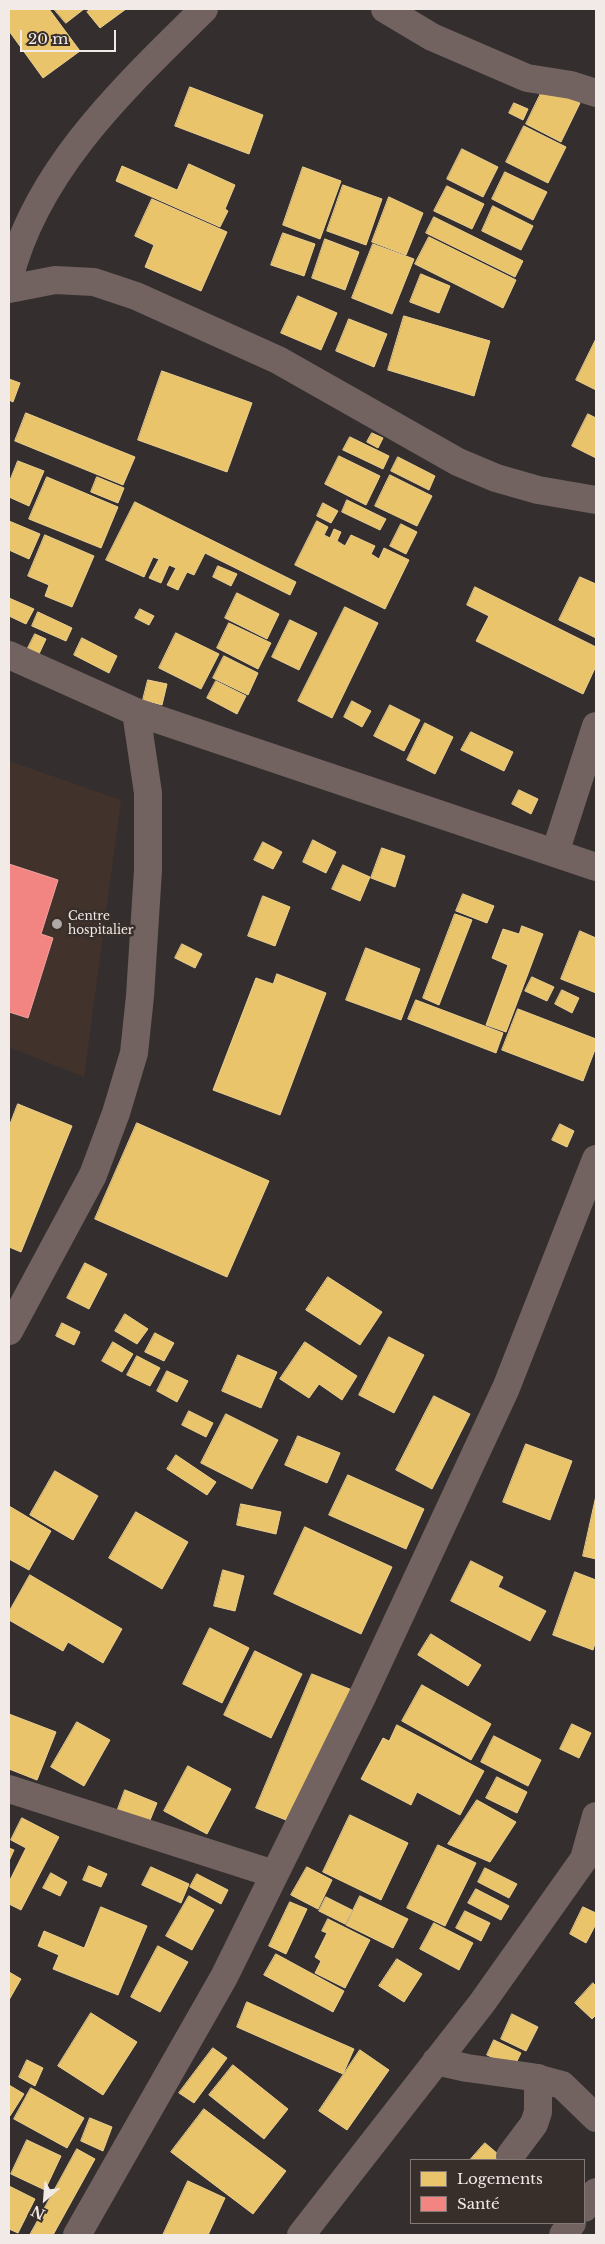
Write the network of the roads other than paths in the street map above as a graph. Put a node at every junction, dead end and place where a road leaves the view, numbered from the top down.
1 (204, 9) edge
2 (385, 9) edge
3 (596, 92) edge
4 (9, 279) edge
5 (9, 289) edge
6 (596, 500) edge
7 (9, 655) edge
8 (136, 712) junction
9 (596, 726) edge
10 (555, 853) junction
11 (596, 866) edge
12 (596, 1159) edge
13 (9, 1331) edge
14 (9, 1789) edge
15 (596, 1816) edge
16 (590, 1864) edge
17 (274, 1874) junction
18 (436, 2061) junction
19 (538, 2078) junction
20 (596, 2118) edge
21 (510, 2156) dead end
22 (596, 2192) edge
23 (585, 2207) edge
24 (571, 2224) edge
25 (77, 2235) edge
26 (301, 2235) edge
27 (562, 2235) edge

1 - 4 street
2 - 3 street
5 - 6 street
7 - 8 street
8 - 10 street
8 - 13 street
9 - 10 street
10 - 11 street
12 - 17 street
14 - 17 street
15 - 16 street
16 - 18 street
17 - 25 street
18 - 19 street
18 - 26 street
19 - 20 street
19 - 21 street
22 - 23 street
24 - 27 street

